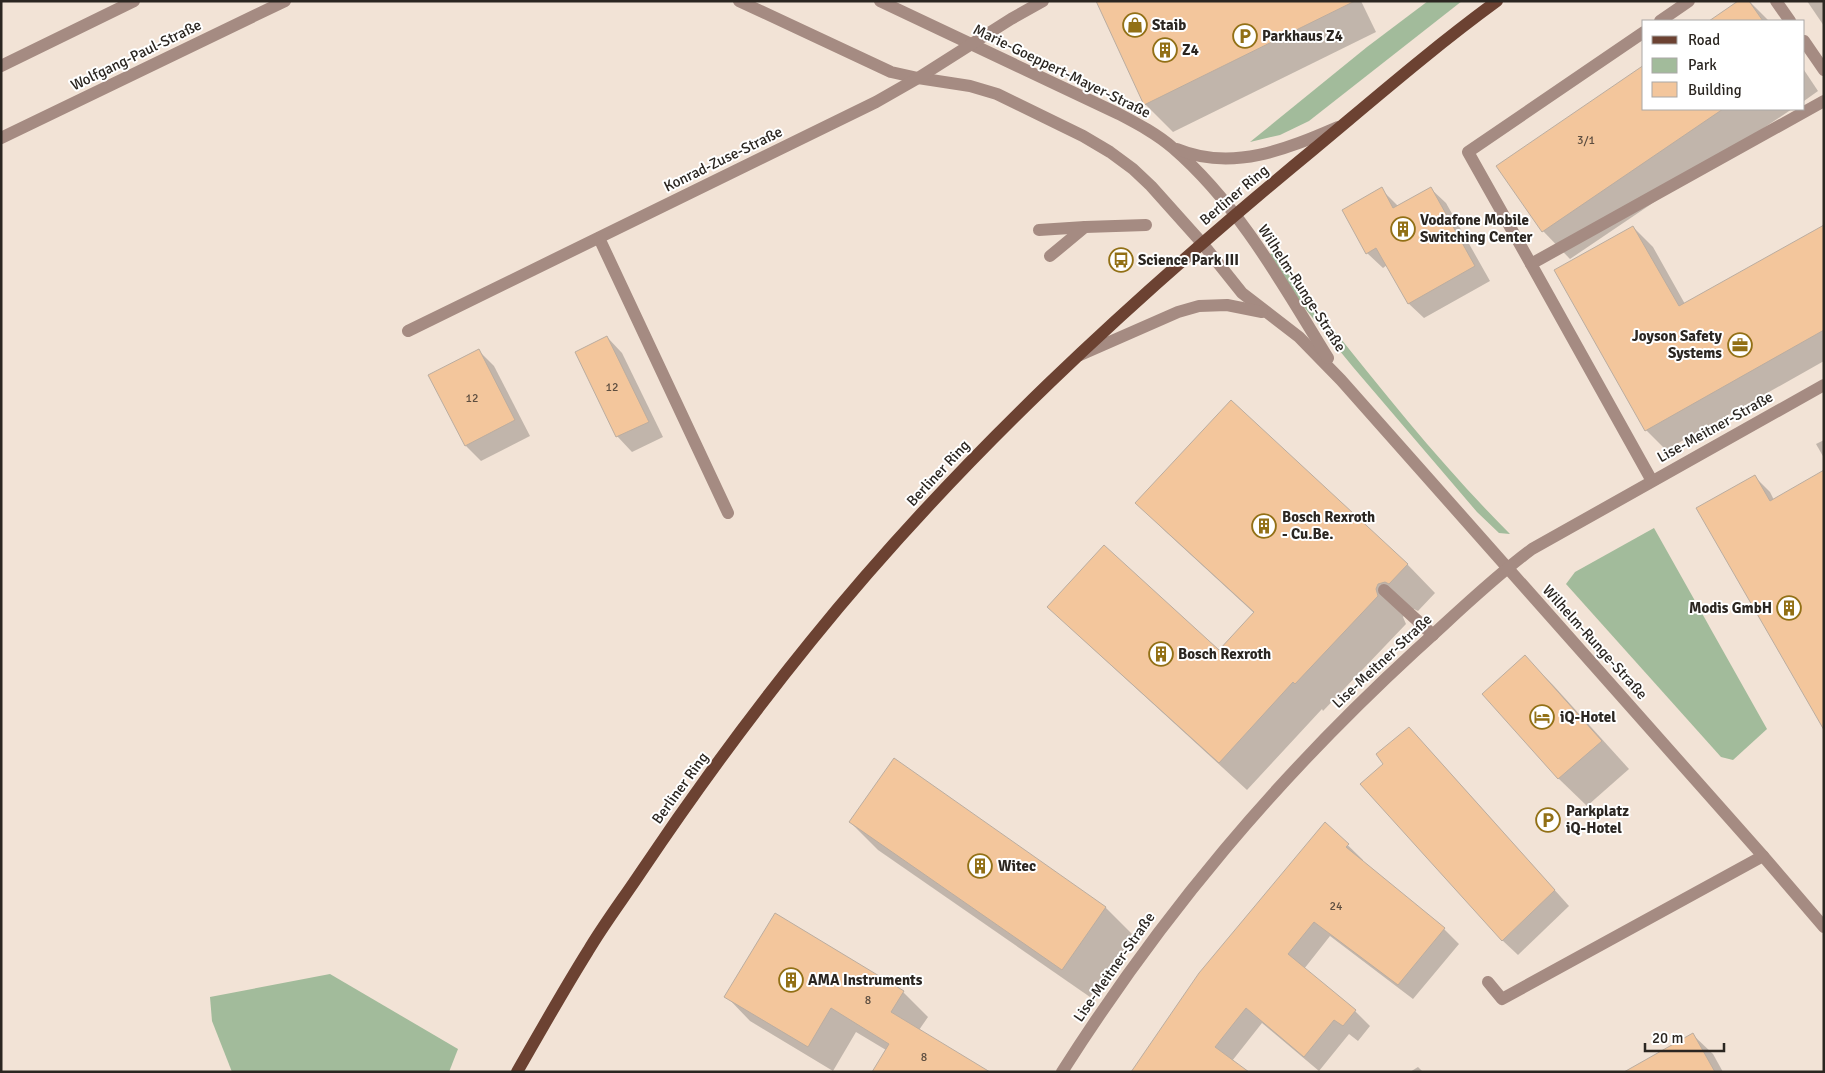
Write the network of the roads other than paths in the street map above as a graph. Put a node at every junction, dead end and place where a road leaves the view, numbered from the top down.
1 (134, 1) edge
2 (285, 1) edge
3 (739, 1) edge
4 (880, 1) edge
5 (1043, 1) edge
6 (1497, 1) edge
7 (1689, 1) edge
8 (1776, 1) edge
9 (1661, 20) edge
10 (1789, 20) edge
11 (1642, 33) edge
12 (1805, 42) edge
13 (972, 45) junction
14 (1, 66) edge
15 (1824, 70) edge
16 (918, 78) junction
17 (1824, 101) edge
18 (1342, 125) junction
19 (1, 138) edge
20 (1172, 147) junction
21 (1234, 215) junction
22 (1146, 225) dead end
23 (1084, 227) junction
24 (1039, 230) dead end
25 (599, 238) junction
26 (1202, 243) junction
27 (1050, 256) dead end
28 (1531, 264) junction
29 (1272, 316) junction
30 (408, 330) dead end
31 (1078, 356) junction
32 (1341, 380) junction
33 (1824, 385) edge
34 (1652, 482) junction
35 (728, 514) dead end
36 (1508, 568) junction
37 (1384, 590) dead end
38 (1434, 635) junction
39 (1764, 856) junction
40 (1824, 927) edge
41 (1488, 982) dead end
42 (517, 1072) edge
43 (1062, 1072) edge

1 - 14 street
2 - 19 street, Wolfgang-Paul-Straße
3 - 16 street
4 - 13 street, Marie-Goeppert-Mayer-Straße
5 - 13 street, Konrad-Zuse-Straße
6 - 18 main road, Berliner Ring
7 - 9 street
8 - 10 street
11 - 28 street
12 - 15 street
13 - 16 street, Konrad-Zuse-Straße
13 - 20 street, Marie-Goeppert-Mayer-Straße
16 - 25 street, Konrad-Zuse-Straße
16 - 26 street
17 - 28 street
18 - 20 street
18 - 21 main road, Berliner Ring
20 - 21 street, Marie-Goeppert-Mayer-Straße
21 - 26 main road, Berliner Ring
21 - 32 street, Wilhelm-Runge-Straße
22 - 23 street
23 - 24 street
23 - 27 street
25 - 30 street, Konrad-Zuse-Straße
25 - 35 street
26 - 29 street, Wilhelm-Runge-Straße
26 - 31 main road, Berliner Ring
28 - 34 street
29 - 31 street, Wilhelm-Runge-Straße
29 - 32 street, Wilhelm-Runge-Straße
31 - 42 main road, Berliner Ring
32 - 36 street, Wilhelm-Runge-Straße
33 - 34 street, Lise-Meitner-Straße
34 - 36 street, Lise-Meitner-Straße
36 - 38 street, Lise-Meitner-Straße
36 - 39 street, Wilhelm-Runge-Straße
37 - 38 street
38 - 43 street, Lise-Meitner-Straße
39 - 40 street, Wilhelm-Runge-Straße
39 - 41 street

